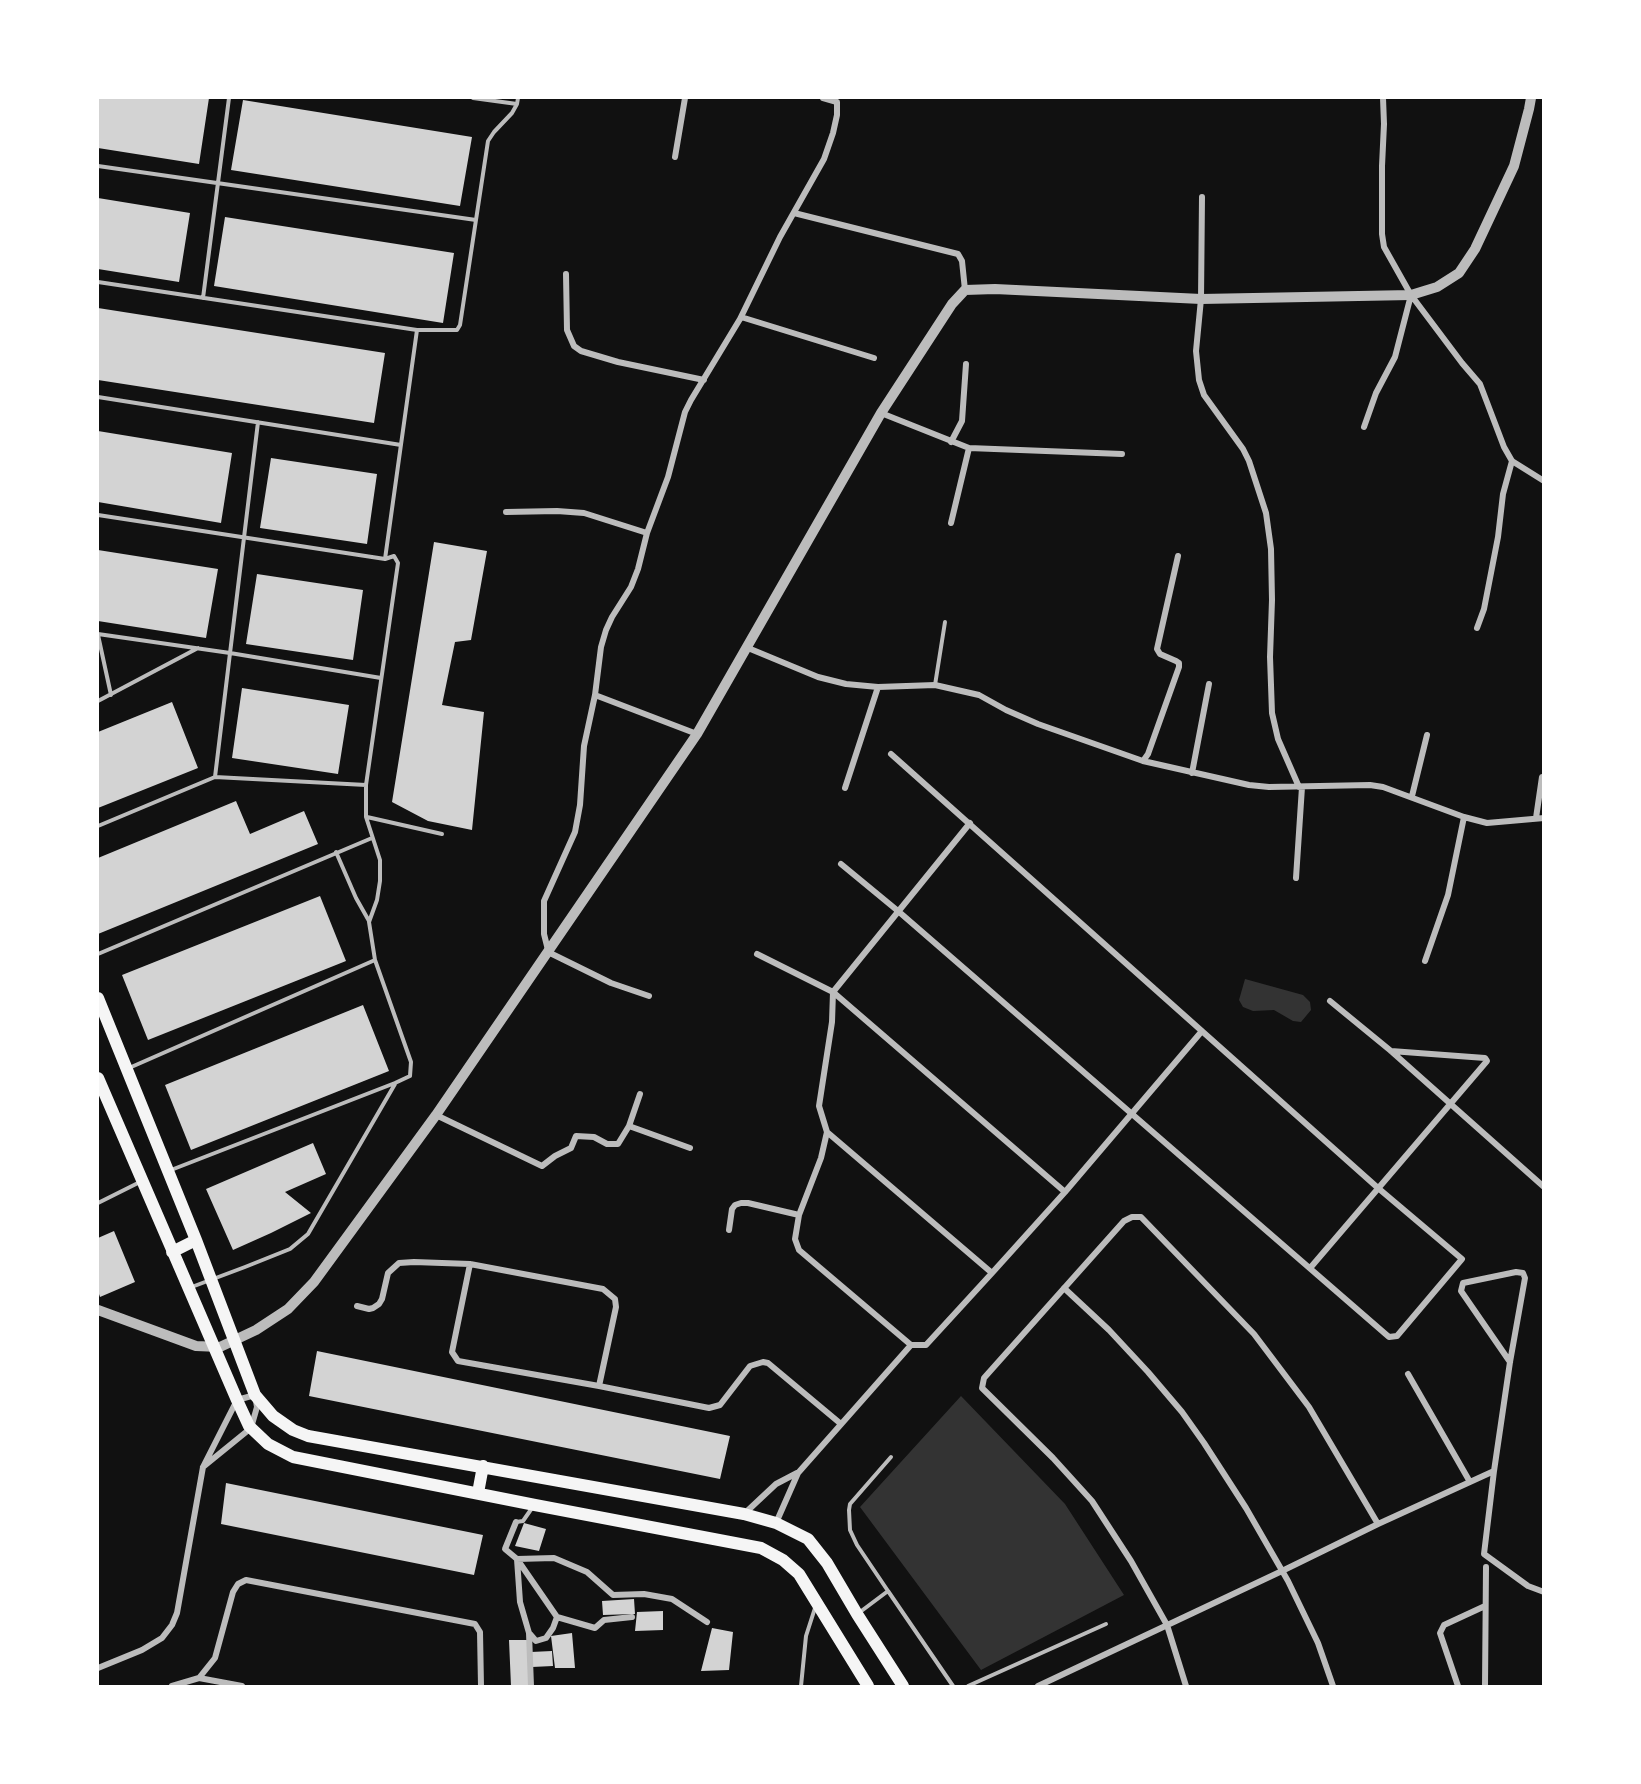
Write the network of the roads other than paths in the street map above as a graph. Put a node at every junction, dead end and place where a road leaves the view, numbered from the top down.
1 (229, 98) edge
2 (473, 98) edge
3 (518, 98) edge
4 (685, 98) edge
5 (823, 98) edge
6 (1383, 98) edge
7 (1531, 98) edge
8 (838, 100) edge
9 (517, 104) junction
10 (675, 157) dead end
11 (98, 166) edge
12 (217, 183) junction
13 (1202, 197) dead end
14 (794, 213) junction
15 (476, 220) junction
16 (566, 274) dead end
17 (98, 282) edge
18 (965, 290) junction
19 (1411, 295) junction
20 (203, 298) junction
21 (1201, 299) junction
22 (741, 317) junction
23 (417, 330) junction
24 (874, 358) dead end
25 (966, 364) dead end
26 (704, 380) junction
27 (98, 397) edge
28 (881, 413) junction
29 (258, 422) junction
30 (1364, 427) dead end
31 (951, 442) junction
32 (401, 445) junction
33 (969, 448) junction
34 (1122, 454) dead end
35 (1512, 460) junction
36 (1544, 481) edge
37 (506, 512) dead end
38 (98, 515) edge
39 (951, 523) dead end
40 (647, 533) junction
41 (244, 537) junction
42 (1178, 556) dead end
43 (385, 559) junction
44 (945, 622) dead end
45 (1477, 627) dead end
46 (98, 635) edge
47 (198, 648) junction
48 (748, 648) junction
49 (230, 653) junction
50 (381, 678) junction
51 (1209, 684) dead end
52 (935, 685) junction
53 (878, 687) junction
54 (111, 695) junction
55 (595, 695) junction
56 (98, 701) edge
57 (697, 734) junction
58 (1427, 735) dead end
59 (891, 754) dead end
60 (1143, 761) junction
61 (1192, 773) junction
62 (215, 777) junction
63 (1542, 777) dead end
64 (366, 785) junction
65 (1301, 787) junction
66 (845, 788) dead end
67 (1412, 796) junction
68 (366, 817) junction
69 (1464, 817) junction
70 (1540, 818) edge
71 (970, 823) junction
72 (98, 826) edge
73 (442, 834) dead end
74 (372, 838) junction
75 (336, 852) junction
76 (841, 864) dead end
77 (1296, 878) dead end
78 (898, 911) junction
79 (369, 922) junction
80 (547, 951) junction
81 (98, 954) edge
82 (757, 954) dead end
83 (375, 960) junction
84 (1425, 961) dead end
85 (833, 992) junction
86 (649, 996) dead end
87 (98, 998) edge
88 (1330, 1001) dead end
89 (1202, 1031) junction
90 (1391, 1051) junction
91 (125, 1070) junction
92 (98, 1079) edge
93 (395, 1083) junction
94 (640, 1094) dead end
95 (1450, 1103) junction
96 (1131, 1113) junction
97 (436, 1115) junction
98 (629, 1126) junction
99 (827, 1132) junction
100 (690, 1148) dead end
101 (169, 1171) junction
102 (141, 1182) junction
103 (1544, 1187) edge
104 (1378, 1188) junction
105 (1065, 1192) junction
106 (98, 1203) edge
107 (799, 1215) junction
108 (729, 1230) dead end
109 (196, 1240) junction
110 (172, 1252) junction
111 (470, 1264) junction
112 (1311, 1267) junction
113 (993, 1273) junction
114 (210, 1280) junction
115 (188, 1288) junction
116 (1064, 1288) junction
117 (357, 1306) dead end
118 (98, 1310) edge
119 (911, 1345) junction
120 (1510, 1362) junction
121 (1408, 1374) dead end
122 (599, 1386) junction
123 (255, 1395) junction
124 (237, 1400) junction
125 (841, 1424) junction
126 (251, 1428) junction
127 (891, 1457) dead end
128 (483, 1466) junction
129 (203, 1467) junction
130 (1494, 1471) junction
131 (798, 1473) junction
132 (1470, 1482) junction
133 (478, 1493) junction
134 (535, 1506) junction
135 (744, 1514) junction
136 (516, 1522) joint
137 (776, 1523) junction
138 (1378, 1524) junction
139 (517, 1559) junction
140 (1486, 1567) dead end
141 (1282, 1571) junction
142 (888, 1591) junction
143 (1544, 1592) edge
144 (817, 1604) junction
145 (1485, 1606) junction
146 (857, 1614) junction
147 (557, 1617) junction
148 (632, 1617) dead end
149 (707, 1622) dead end
150 (1106, 1624) dead end
151 (1167, 1625) junction
152 (529, 1633) junction
153 (98, 1668) edge
154 (199, 1678) junction
155 (172, 1686) edge
156 (242, 1686) edge
157 (481, 1686) edge
158 (531, 1686) edge
159 (801, 1686) edge
160 (868, 1686) edge
161 (903, 1686) edge
162 (953, 1686) edge
163 (968, 1686) edge
164 (1038, 1686) edge
165 (1186, 1686) edge
166 (1333, 1686) edge
167 (1458, 1686) edge
168 (1485, 1686) edge

1 - 12 lane
2 - 9 lane
3 - 9 lane
4 - 10 street
5 - 8 street
6 - 19 street
7 - 19 street
8 - 14 street
9 - 15 lane
11 - 12 lane
12 - 15 lane
12 - 20 lane
13 - 21 street
14 - 18 street
14 - 22 street
15 - 23 lane
16 - 26 street
17 - 20 lane
18 - 21 street
18 - 28 street
19 - 21 street
19 - 30 street
19 - 35 street
20 - 23 lane
21 - 65 street
22 - 24 street
22 - 26 street
23 - 32 lane
25 - 31 street
26 - 40 street
27 - 29 lane
28 - 31 street
28 - 48 street
29 - 32 lane
29 - 41 lane
31 - 33 street
32 - 43 lane
33 - 34 street
33 - 39 street
35 - 36 street
35 - 45 street
37 - 40 street
38 - 41 lane
40 - 55 street
41 - 43 lane
41 - 49 lane
42 - 60 street
43 - 50 lane
44 - 52 lane
46 - 47 lane
46 - 54 lane
47 - 49 lane
47 - 54 lane
48 - 53 street
48 - 57 street
49 - 50 lane
49 - 62 lane
50 - 64 lane
51 - 61 street
52 - 53 street
52 - 60 street
53 - 66 street
54 - 56 lane
55 - 57 street
55 - 80 street
57 - 80 street
58 - 67 street
59 - 71 street
60 - 61 street
61 - 65 street
62 - 64 lane
62 - 72 lane
63 - 70 street
64 - 68 lane
65 - 67 street
65 - 77 street
67 - 69 street
68 - 73 lane
68 - 74 lane
69 - 70 street
69 - 84 street
71 - 78 street
71 - 89 street
74 - 75 lane
74 - 79 lane
75 - 79 lane
75 - 81 lane
76 - 78 street
78 - 85 street
78 - 96 street
79 - 83 lane
80 - 86 street
80 - 97 street
82 - 85 street
83 - 91 lane
83 - 93 lane
85 - 99 street
85 - 105 street
87 - 91 main road
88 - 90 street
89 - 96 street
89 - 104 street
90 - 95 street
90 - 95 street
91 - 101 main road
92 - 102 main road
93 - 101 lane
93 - 114 lane
94 - 98 street
95 - 103 street
95 - 104 street
96 - 105 street
96 - 112 street
97 - 98 street
97 - 118 street
98 - 100 street
99 - 107 street
99 - 113 street
101 - 109 main road
102 - 106 lane
102 - 110 main road
104 - 112 street
104 - 112 street
105 - 113 street
107 - 108 street
107 - 119 street
109 - 110 main road
109 - 114 main road
110 - 115 main road
111 - 117 street
111 - 122 street
111 - 122 street
113 - 119 street
114 - 115 lane
114 - 123 main road
115 - 124 main road
116 - 138 street
116 - 141 street
116 - 151 street
119 - 125 street
120 - 120 street
120 - 130 street
121 - 132 street
122 - 125 street
123 - 124 street
123 - 126 street
123 - 128 main road
124 - 126 main road
124 - 129 street
125 - 131 street
126 - 129 street
126 - 133 main road
127 - 142 lane
128 - 133 main road
128 - 135 main road
129 - 153 street
130 - 132 street
130 - 143 street
131 - 135 street
131 - 137 street
132 - 138 street
133 - 134 main road
134 - 136 lane
134 - 144 main road
135 - 137 main road
136 - 139 street
137 - 146 main road
138 - 141 street
139 - 147 street
139 - 149 street
139 - 152 street
140 - 145 street
141 - 151 street
141 - 166 street
142 - 146 lane
142 - 162 lane
144 - 159 lane
144 - 160 main road
145 - 167 street
145 - 168 street
146 - 161 main road
147 - 148 street
147 - 152 street
150 - 163 lane
151 - 164 street
151 - 165 street
152 - 158 street
154 - 155 street
154 - 156 street
154 - 157 street

